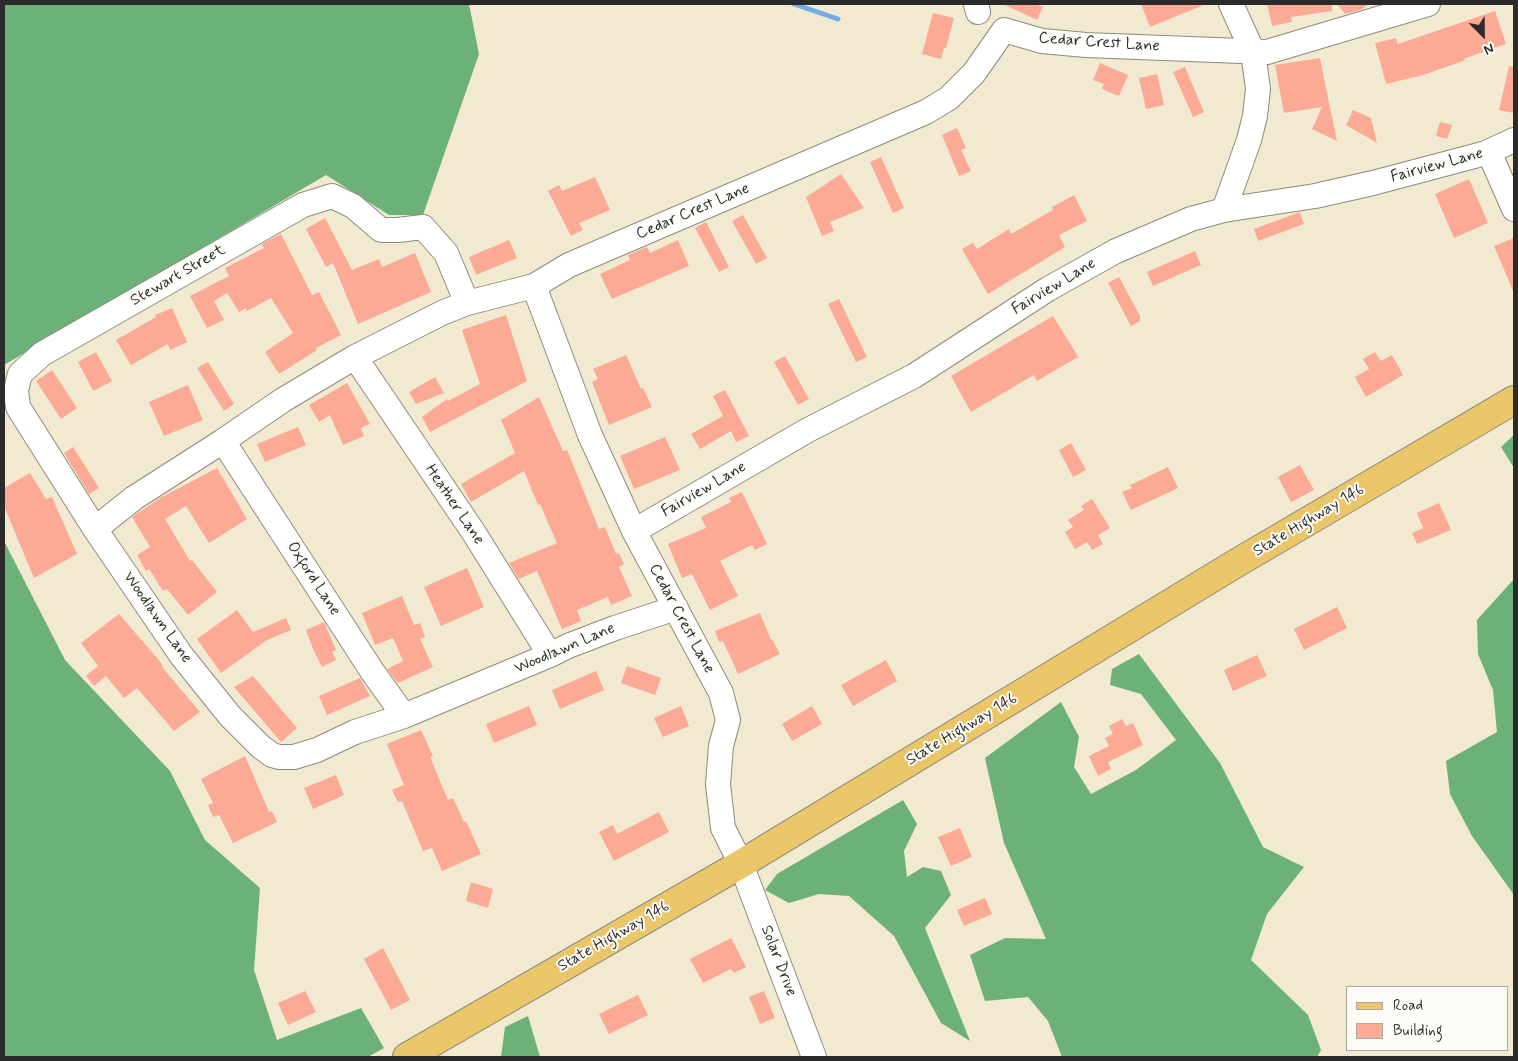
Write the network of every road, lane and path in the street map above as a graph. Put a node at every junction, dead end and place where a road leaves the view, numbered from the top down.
1 (1231, 4) edge
2 (1428, 4) edge
3 (1253, 52) junction
4 (1514, 140) edge
5 (1489, 152) junction
6 (1514, 209) edge
7 (1224, 210) junction
8 (534, 286) junction
9 (467, 303) junction
10 (355, 357) junction
11 (1514, 400) edge
12 (223, 441) junction
13 (95, 529) junction
14 (634, 531) junction
15 (676, 608) junction
16 (550, 655) junction
17 (404, 716) junction
18 (741, 864) junction
19 (408, 1057) edge
20 (814, 1057) edge

1 - 3 street
2 - 3 street, Cedar Crest Lane
3 - 7 street
3 - 8 street, Cedar Crest Lane
4 - 5 street, Fairview Lane
5 - 6 street
5 - 7 street, Fairview Lane
7 - 14 street, Fairview Lane
8 - 9 street
8 - 14 street, Cedar Crest Lane
9 - 10 street
9 - 13 street, Stewart Street
10 - 12 street
10 - 16 street, Heather Lane
11 - 18 main road, State Highway 146
12 - 13 street
12 - 17 street, Oxford Lane
13 - 17 street, Woodlawn Lane
14 - 15 street, Cedar Crest Lane
15 - 16 street, Woodlawn Lane
15 - 18 street, Cedar Crest Lane
16 - 17 street, Woodlawn Lane
18 - 19 main road, State Highway 146
18 - 20 street, Solar Drive

